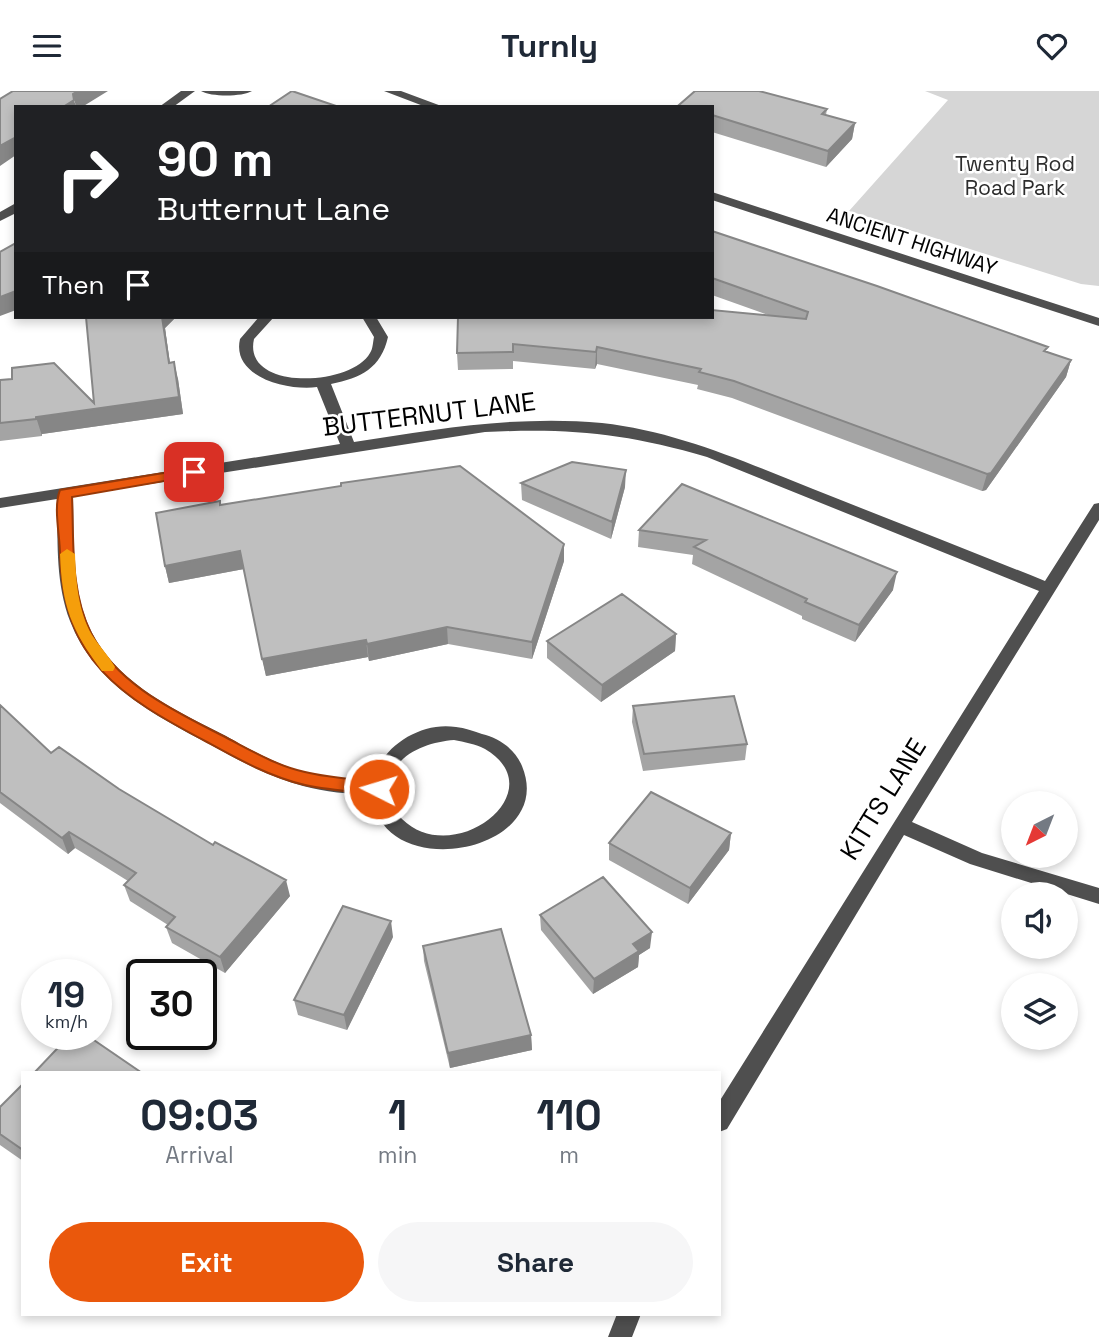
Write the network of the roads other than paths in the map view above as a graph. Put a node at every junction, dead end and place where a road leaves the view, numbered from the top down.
1 (189, 91) edge
2 (208, 91) edge
3 (246, 91) edge
4 (390, 91) edge
5 (168, 105) edge
6 (432, 105) edge
7 (714, 197) edge
8 (264, 319) edge
9 (371, 319) edge
10 (1099, 322) edge
11 (323, 383) junction
12 (349, 447) junction
13 (65, 494) junction
14 (0, 503) edge
15 (1099, 508) edge
16 (1049, 589) junction
17 (379, 789) junction
18 (900, 825) junction
19 (1099, 896) edge
20 (721, 1119) edge
21 (628, 1316) edge
22 (621, 1337) edge

1 - 5 street
2 - 3 street
4 - 6 street
7 - 10 street, ANCIENT HIGHWAY
8 - 11 street
9 - 11 street
11 - 12 street
12 - 13 street, BUTTERNUT LANE
12 - 16 street, BUTTERNUT LANE
13 - 14 street, BUTTERNUT LANE
13 - 17 street
15 - 16 street, KITTS LANE
16 - 18 street, KITTS LANE
17 - 17 street
18 - 19 street
18 - 20 street, KITTS LANE
21 - 22 street

